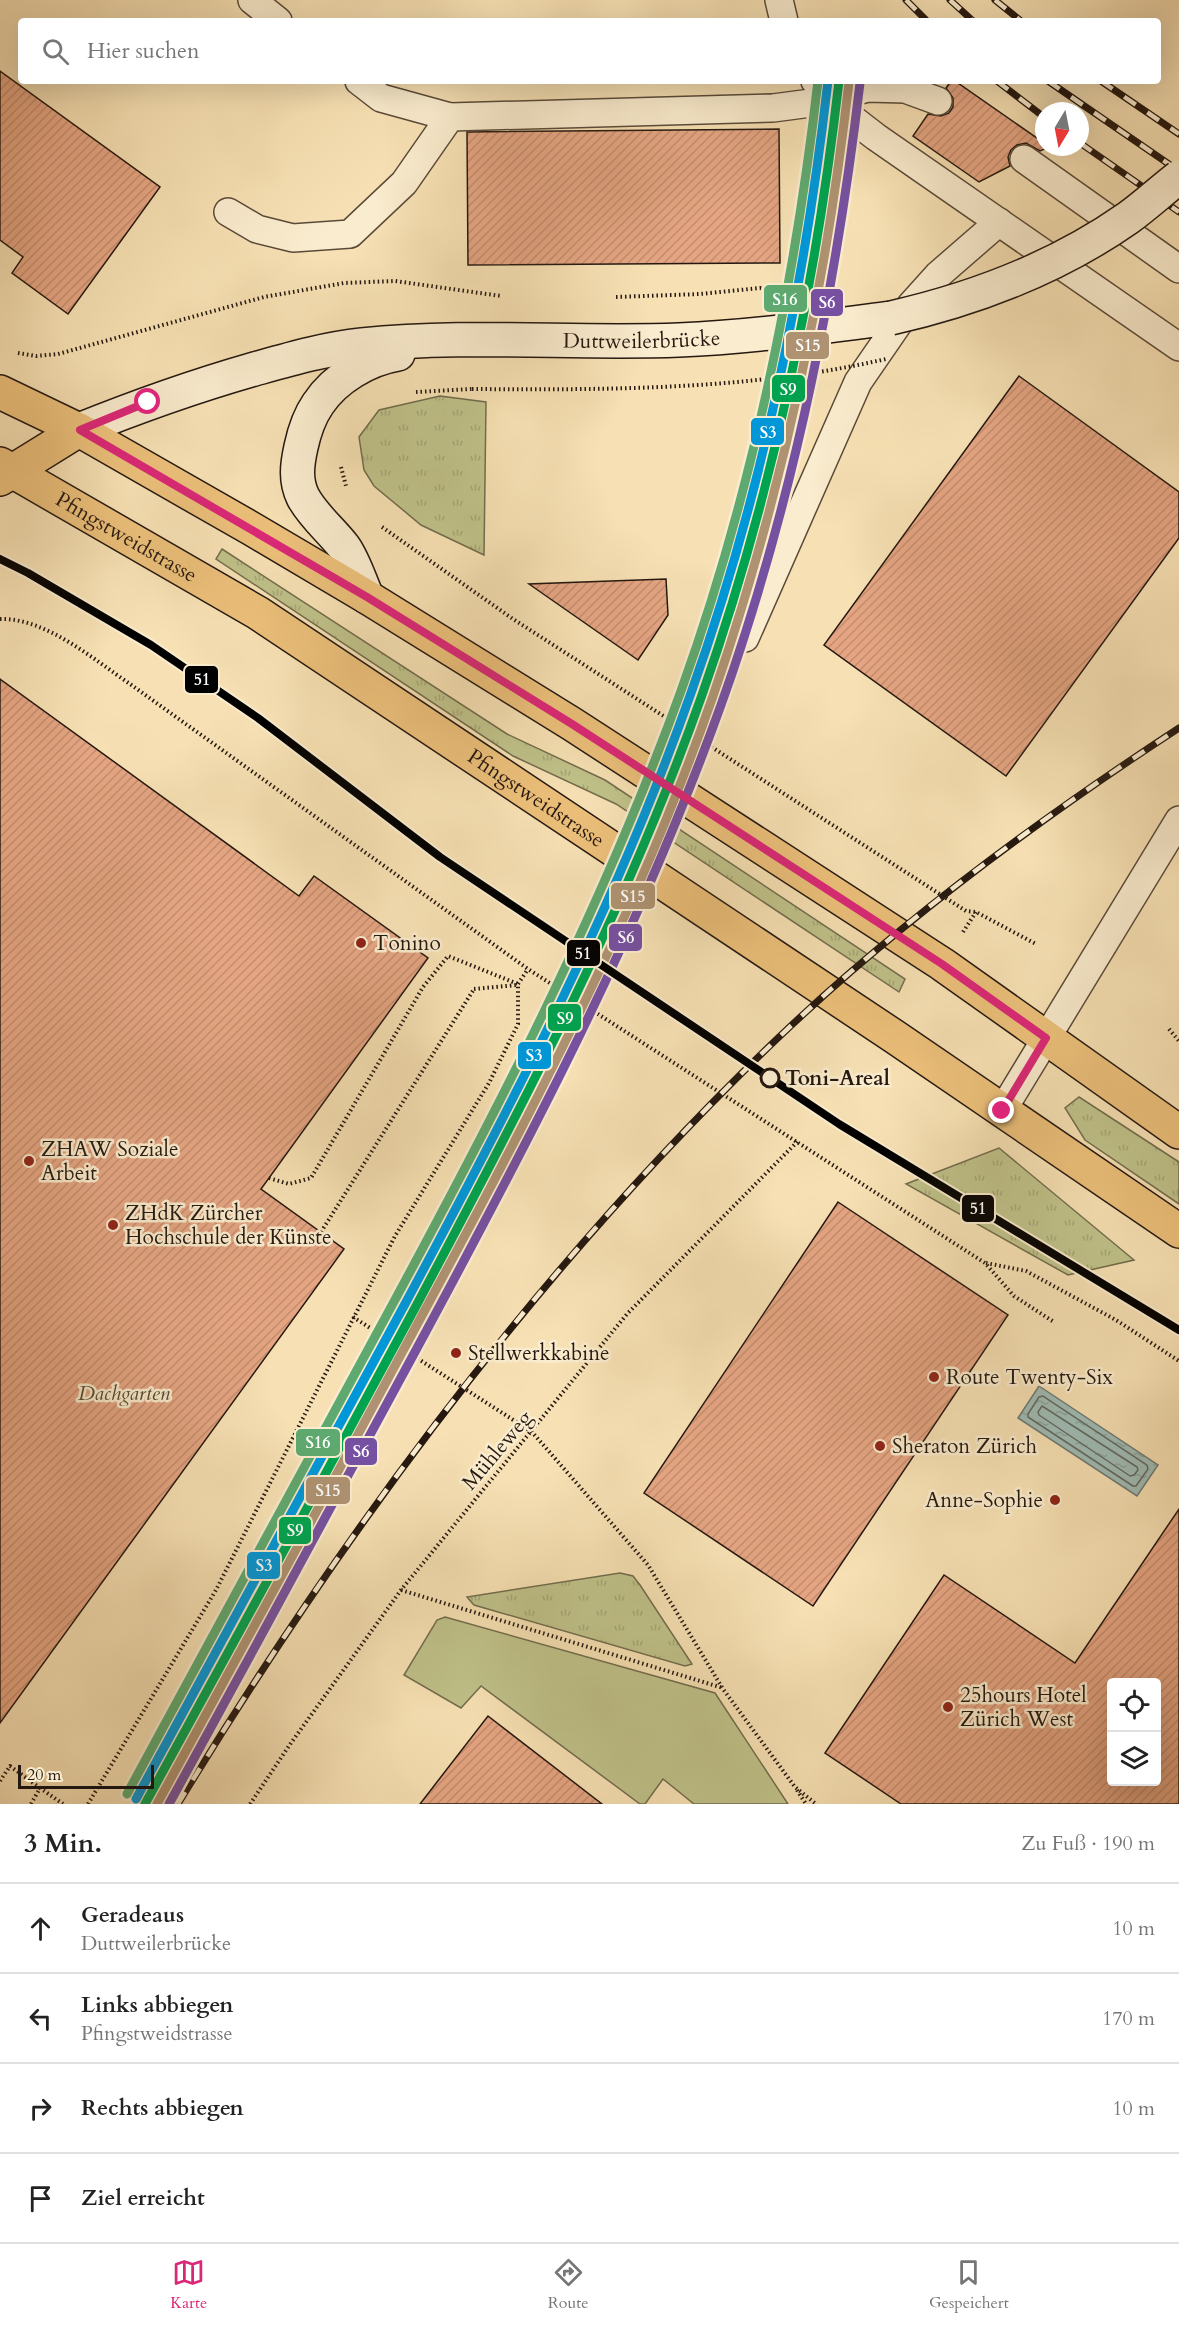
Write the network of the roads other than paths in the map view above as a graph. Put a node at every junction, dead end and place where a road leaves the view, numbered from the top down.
1 (779, 0) edge
2 (255, 1) edge
3 (275, 18) edge
4 (783, 18) edge
5 (362, 84) edge
6 (822, 89) edge
7 (938, 101) dead end
8 (450, 117) junction
9 (1024, 159) dead end
10 (1179, 177) edge
11 (228, 212) dead end
12 (999, 222) junction
13 (1179, 269) edge
14 (473, 339) junction
15 (1179, 347) edge
16 (0, 392) edge
17 (80, 430) junction
18 (5, 471) edge
19 (367, 597) junction
20 (745, 638) dead end
21 (1179, 820) edge
22 (1046, 1038) junction
23 (1002, 1111) junction
24 (1179, 1132) edge
25 (1179, 1231) edge

1 - 4 lane
2 - 3 lane
5 - 8 lane
6 - 7 lane
6 - 8 lane
6 - 12 lane
8 - 11 lane
9 - 13 lane
10 - 14 street, Duttweilerbrücke, bridge
12 - 15 lane
12 - 20 lane
14 - 17 street, Duttweilerbrücke
14 - 19 street
16 - 17 main road
17 - 18 main road
17 - 19 main road
18 - 23 main road, Pfingstweidstrasse
19 - 22 main road
21 - 22 lane
22 - 23 lane
22 - 24 main road
23 - 25 main road, Pfingstweidstrasse

